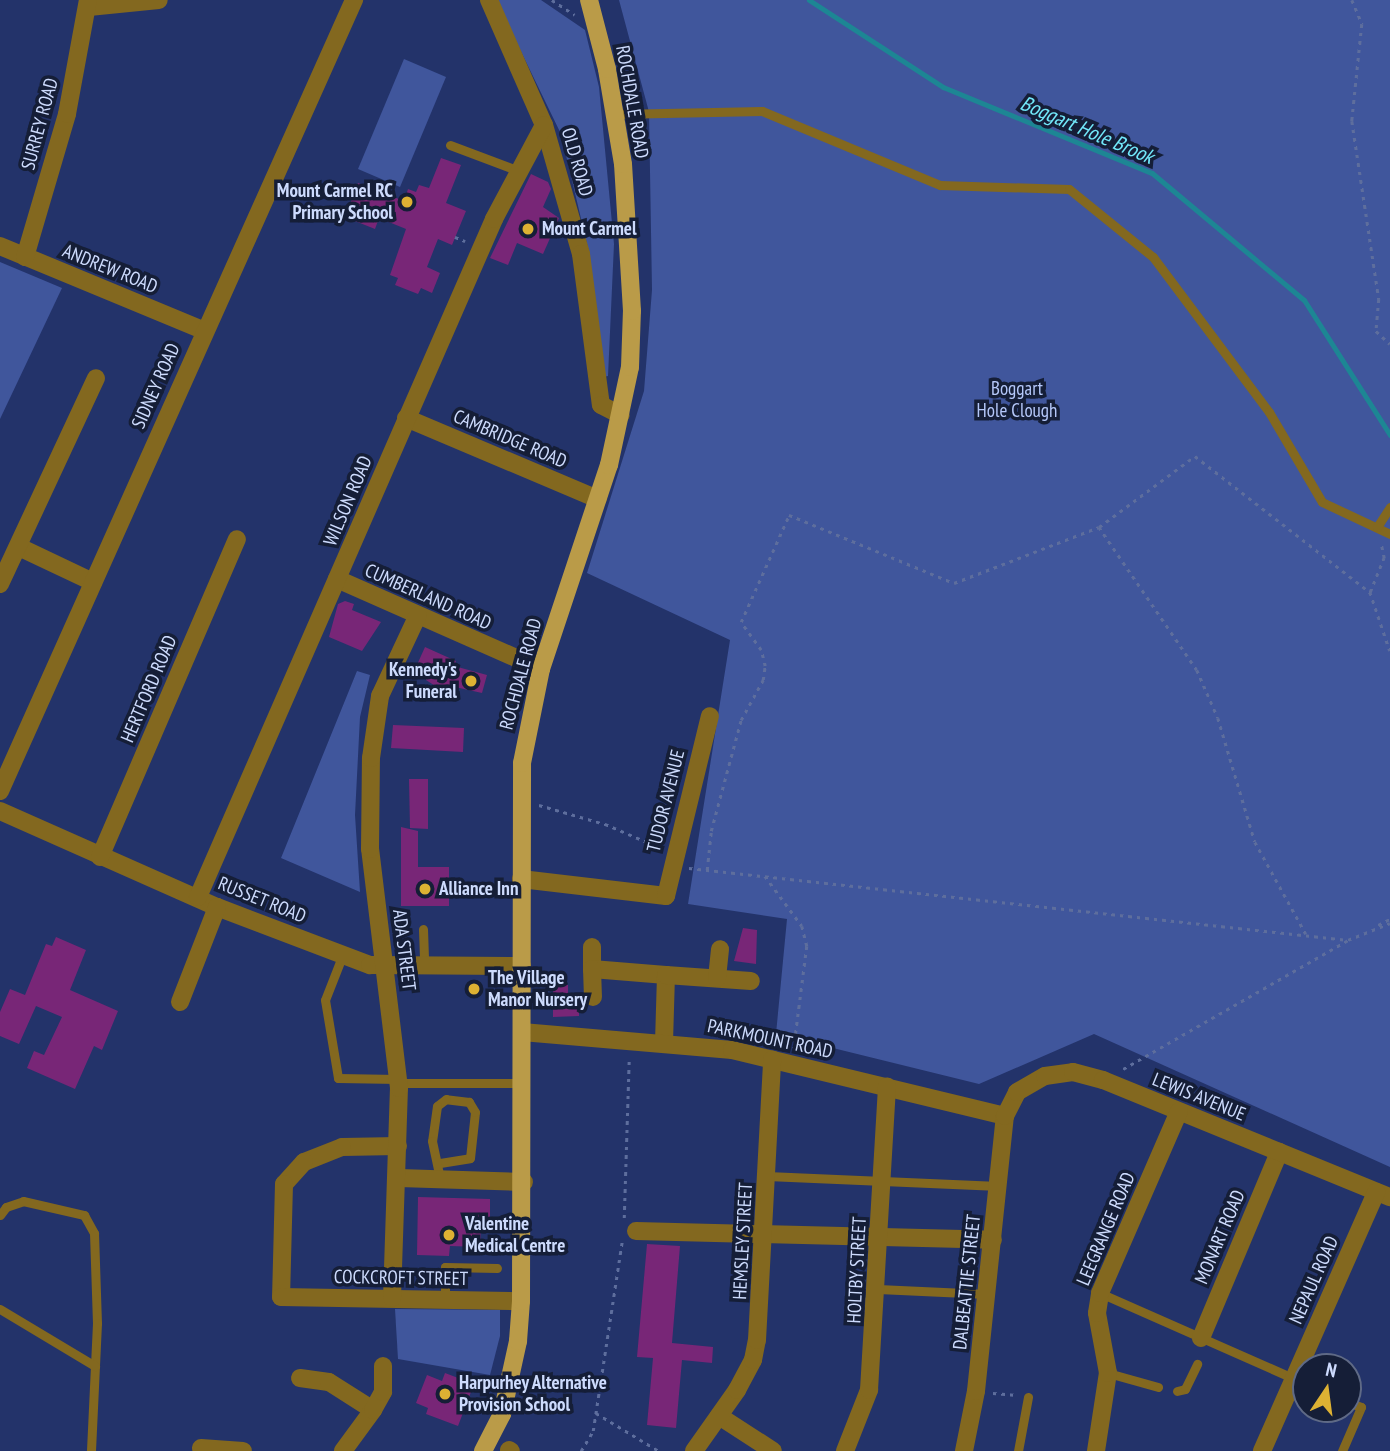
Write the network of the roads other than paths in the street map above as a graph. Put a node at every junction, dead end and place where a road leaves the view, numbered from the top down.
1 (159, 0) edge
2 (354, 0) edge
3 (489, 0) edge
4 (589, 0) edge
5 (88, 4) edge
6 (616, 114) junction
7 (544, 125) junction
8 (450, 145) dead end
9 (519, 171) junction
10 (0, 246) edge
11 (25, 257) junction
12 (203, 330) junction
13 (96, 378) dead end
14 (621, 415) junction
15 (406, 418) junction
16 (598, 499) junction
17 (1390, 507) edge
18 (1377, 527) junction
19 (1390, 534) edge
20 (237, 538) dead end
21 (19, 547) junction
22 (337, 579) junction
23 (93, 582) junction
24 (0, 584) edge
25 (418, 615) junction
26 (541, 669) junction
27 (710, 716) dead end
28 (0, 791) edge
29 (0, 811) edge
30 (100, 857) junction
31 (520, 879) junction
32 (198, 897) junction
33 (217, 906) junction
34 (422, 929) dead end
35 (592, 947) dead end
36 (720, 949) dead end
37 (344, 954) junction
38 (424, 966) junction
39 (522, 966) junction
40 (386, 967) junction
41 (592, 969) junction
42 (666, 975) junction
43 (717, 978) junction
44 (751, 981) dead end
45 (593, 997) dead end
46 (180, 1002) dead end
47 (522, 1032) junction
48 (664, 1041) junction
49 (772, 1059) junction
50 (398, 1081) junction
51 (523, 1083) junction
52 (887, 1087) junction
53 (1180, 1111) junction
54 (1005, 1116) junction
55 (398, 1146) junction
56 (1279, 1152) junction
57 (440, 1172) junction
58 (767, 1176) junction
59 (399, 1178) junction
60 (883, 1181) junction
61 (524, 1182) junction
62 (999, 1186) junction
63 (1383, 1194) edge
64 (0, 1215) edge
65 (628, 1230) road end
66 (764, 1233) junction
67 (880, 1236) junction
68 (993, 1240) junction
69 (497, 1268) dead end
70 (878, 1289) junction
71 (1100, 1293) junction
72 (987, 1294) junction
73 (392, 1298) junction
74 (445, 1299) junction
75 (521, 1301) junction
76 (0, 1309) edge
77 (1201, 1338) junction
78 (1310, 1353) edge
79 (1197, 1364) dead end
80 (95, 1366) junction
81 (383, 1366) dead end
82 (1108, 1373) junction
83 (300, 1378) dead end
84 (1292, 1380) edge
85 (1158, 1387) dead end
86 (1177, 1391) dead end
87 (1292, 1392) edge
88 (1028, 1397) road end
89 (373, 1409) junction
90 (719, 1416) junction
91 (1353, 1423) edge
92 (201, 1448) dead end
93 (91, 1451) edge
94 (243, 1451) edge
95 (343, 1451) edge
96 (483, 1451) edge
97 (694, 1451) edge
98 (773, 1451) edge
99 (845, 1451) edge
100 (964, 1451) edge
101 (1018, 1451) edge
102 (1096, 1451) edge
103 (1262, 1451) edge
104 (1342, 1451) edge

1 - 5 street
2 - 12 street, SIDNEY ROAD
3 - 7 street, OLD ROAD
4 - 6 main road, ROCHDALE ROAD
5 - 11 street, SURREY ROAD
6 - 14 main road, ROCHDALE ROAD
6 - 18 lane
7 - 9 street, WILSON ROAD
7 - 14 street, OLD ROAD
8 - 9 lane
9 - 15 street, WILSON ROAD
10 - 11 street, ANDREW ROAD
11 - 12 street, ANDREW ROAD
12 - 23 street, SIDNEY ROAD
13 - 21 street
14 - 16 main road, ROCHDALE ROAD
15 - 16 street, CAMBRIDGE ROAD
15 - 22 street, WILSON ROAD
16 - 26 main road, ROCHDALE ROAD
17 - 18 lane
18 - 19 lane
20 - 30 street, HERTFORD ROAD
21 - 23 street
21 - 24 street
22 - 25 street, CUMBERLAND ROAD
22 - 32 street, WILSON ROAD
23 - 28 street, SIDNEY ROAD
25 - 26 street, CUMBERLAND ROAD
25 - 40 street, ADA STREET
26 - 31 main road, ROCHDALE ROAD
27 - 31 street, TUDOR AVENUE
29 - 30 street, RUSSET ROAD
30 - 32 street, RUSSET ROAD
31 - 39 main road, ROCHDALE ROAD
32 - 33 street, RUSSET ROAD
33 - 37 street, RUSSET ROAD
33 - 46 street
34 - 38 lane
35 - 41 street
36 - 43 street
37 - 40 street, RUSSET ROAD
37 - 50 lane
38 - 39 street, RUSSET ROAD
38 - 40 street, RUSSET ROAD
39 - 47 main road, ROCHDALE ROAD
40 - 50 street, ADA STREET
41 - 42 street
41 - 45 street
42 - 43 street
42 - 48 street
43 - 44 street
47 - 48 street, PARKMOUNT ROAD
47 - 51 main road, ROCHDALE ROAD
48 - 49 street, PARKMOUNT ROAD
49 - 52 street, PARKMOUNT ROAD
49 - 58 street, HEMSLEY STREET
50 - 51 lane
50 - 55 street, ADA STREET
51 - 61 main road, ROCHDALE ROAD
52 - 54 street, PARKMOUNT ROAD
52 - 60 street, HOLTBY STREET
53 - 54 street, LEWIS AVENUE
53 - 56 street, LEWIS AVENUE
53 - 71 street, LEEGRANGE ROAD
54 - 62 street, DALBEATTIE STREET
55 - 59 street, ADA STREET
55 - 73 street, COCKCROFT STREET
56 - 63 street, LEWIS AVENUE
56 - 77 street, MONART ROAD
57 - 57 lane
57 - 59 street
57 - 61 street
58 - 60 lane
58 - 66 street, HEMSLEY STREET
59 - 73 street, ADA STREET
60 - 62 lane
60 - 67 street, HOLTBY STREET
61 - 75 main road, ROCHDALE ROAD
62 - 68 street, DALBEATTIE STREET
63 - 78 street, NEPAUL ROAD
64 - 80 lane
65 - 66 street
66 - 67 street
66 - 90 street, HEMSLEY STREET
67 - 68 street
67 - 70 street, HOLTBY STREET
68 - 72 street, DALBEATTIE STREET
69 - 74 lane
70 - 72 lane
70 - 99 street, HOLTBY STREET
71 - 77 lane
71 - 82 street, LEEGRANGE ROAD
72 - 100 street, DALBEATTIE STREET
73 - 74 street, COCKCROFT STREET
74 - 75 street, COCKCROFT STREET
75 - 96 main road, ROCHDALE ROAD
76 - 80 lane
77 - 84 lane
79 - 86 lane
80 - 93 lane
81 - 89 street
82 - 85 lane
82 - 102 street, LEEGRANGE ROAD
83 - 89 street
87 - 103 street, NEPAUL ROAD
88 - 101 lane
89 - 95 street
90 - 97 street, HEMSLEY STREET
90 - 98 street
91 - 104 lane
92 - 94 street

